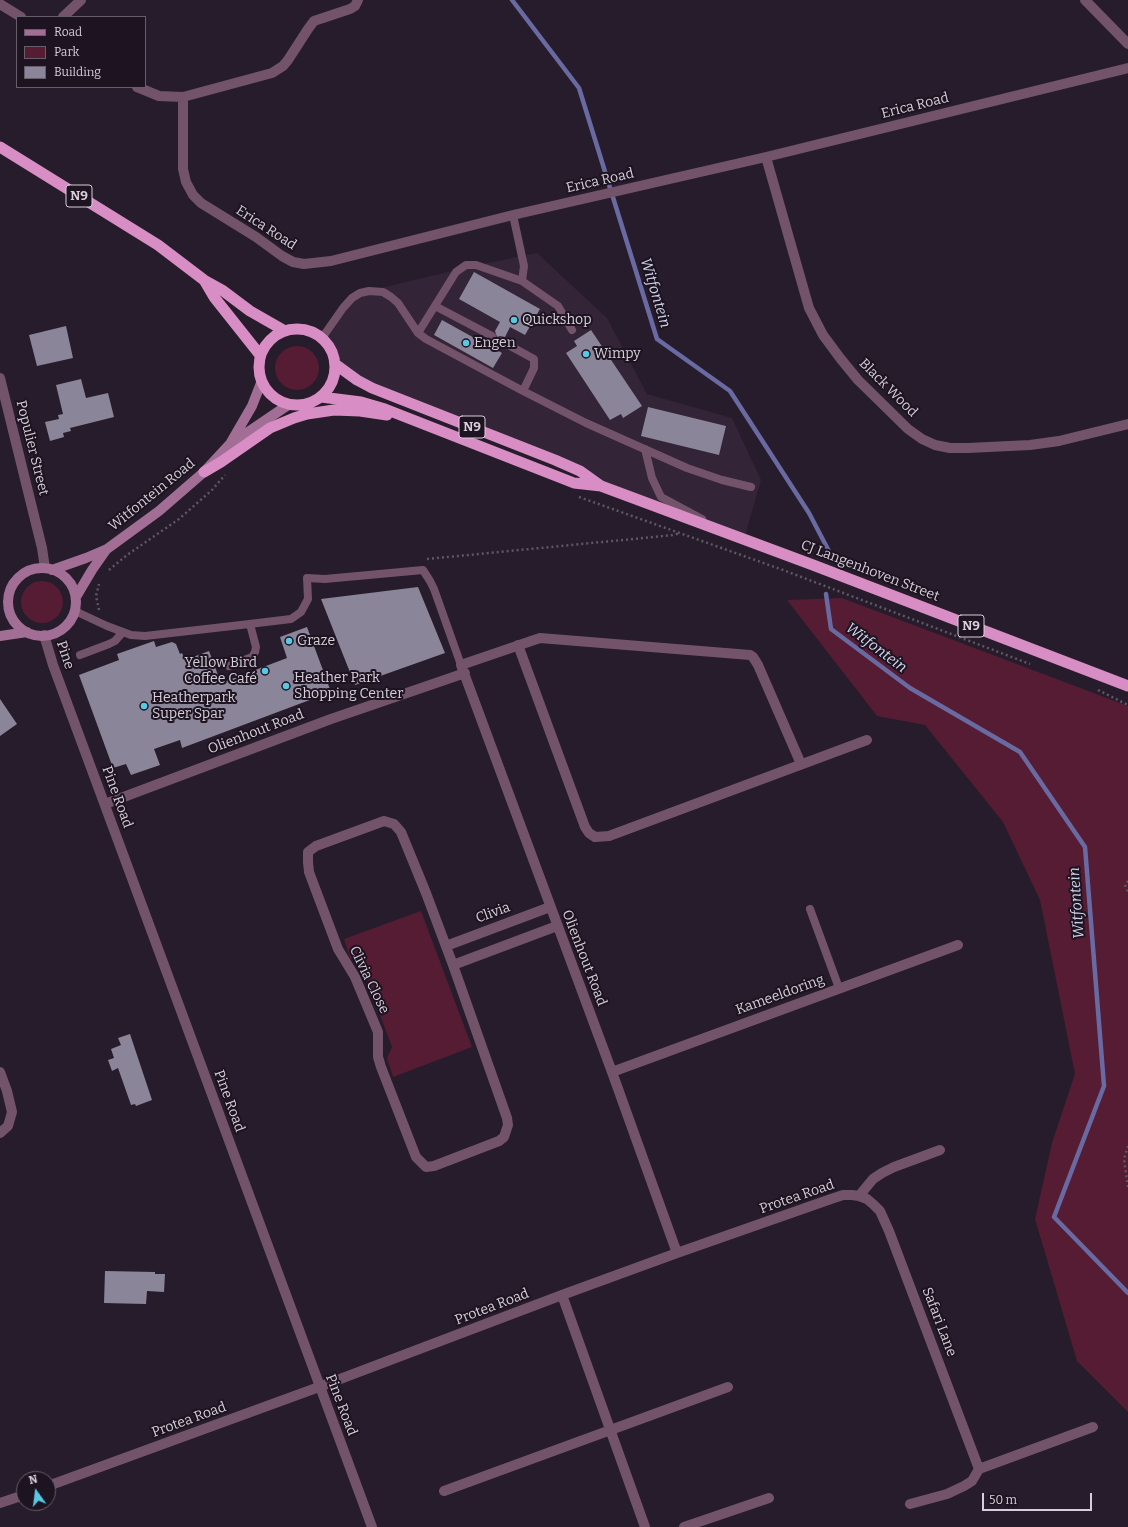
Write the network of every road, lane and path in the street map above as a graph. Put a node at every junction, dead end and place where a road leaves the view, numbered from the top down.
1 (81, 0) edge
2 (358, 0) edge
3 (1085, 0) edge
4 (0, 4) edge
5 (19, 16) edge
6 (64, 16) edge
7 (1128, 44) edge
8 (1128, 68) edge
9 (139, 88) edge
10 (183, 97) junction
11 (0, 147) edge
12 (766, 157) junction
13 (513, 214) junction
14 (204, 280) junction
15 (522, 281) junction
16 (435, 306) junction
17 (572, 330) dead end
18 (285, 331) junction
19 (418, 333) junction
20 (492, 336) dead end
21 (322, 338) junction
22 (502, 341) dead end
23 (260, 355) junction
24 (335, 364) junction
25 (0, 378) edge
26 (261, 383) junction
27 (523, 391) junction
28 (321, 397) junction
29 (288, 405) junction
30 (421, 422) junction
31 (1128, 424) edge
32 (230, 444) junction
33 (645, 449) junction
34 (204, 472) junction
35 (226, 474) dead end
36 (601, 486) junction
37 (751, 487) dead end
38 (576, 496) dead end
39 (680, 533) junction
40 (731, 536) junction
41 (107, 549) junction
42 (419, 559) dead end
43 (48, 569) junction
44 (107, 572) dead end
45 (101, 581) dead end
46 (8, 596) junction
47 (76, 597) junction
48 (0, 608) edge
49 (75, 611) junction
50 (104, 615) dead end
51 (250, 624) junction
52 (27, 632) junction
53 (122, 633) junction
54 (44, 635) junction
55 (0, 636) edge
56 (518, 645) junction
57 (80, 655) dead end
58 (1032, 664) dead end
59 (229, 666) dead end
60 (463, 669) junction
61 (61, 685) joint
62 (1128, 686) edge
63 (1096, 689) dead end
64 (1128, 704) edge
65 (867, 740) dead end
66 (801, 764) junction
67 (105, 804) junction
68 (1128, 881) edge
69 (1128, 892) edge
70 (550, 907) junction
71 (810, 909) dead end
72 (557, 926) junction
73 (958, 945) dead end
74 (446, 946) junction
75 (453, 965) junction
76 (839, 988) junction
77 (0, 1072) edge
78 (612, 1072) junction
79 (4, 1129) edge
80 (1128, 1146) edge
81 (940, 1150) dead end
82 (1128, 1188) edge
83 (859, 1196) junction
84 (677, 1253) junction
85 (562, 1295) junction
86 (319, 1387) junction
87 (728, 1387) dead end
88 (1093, 1427) dead end
89 (610, 1430) junction
90 (979, 1469) junction
91 (56, 1483) edge
92 (444, 1491) dead end
93 (16, 1498) edge
94 (769, 1498) dead end
95 (0, 1503) edge
96 (910, 1504) dead end
97 (372, 1527) edge
98 (645, 1527) edge
99 (684, 1527) edge

1 - 6 street
2 - 10 street
3 - 7 street
4 - 5 street
8 - 12 street, Erica Road
9 - 10 street
10 - 13 street, Erica Road
11 - 14 highway, N9
12 - 13 street, Erica Road
12 - 31 street, Black Wood
13 - 15 lane
14 - 18 highway, N9
14 - 23 highway, N9
15 - 16 lane
15 - 17 lane
16 - 19 lane
16 - 20 lane
18 - 21 highway
18 - 23 highway
19 - 21 lane
19 - 27 lane
21 - 24 highway
22 - 27 lane
23 - 26 highway
24 - 28 highway
24 - 36 highway, CJ Langenhoven Street / N9
25 - 43 street, Populier Street
26 - 29 highway
26 - 32 main road, Witfontein Road
27 - 33 lane
28 - 29 highway
28 - 30 highway, CJ Langenhoven Street / N9
29 - 32 main road, Witfontein Road
30 - 34 highway
30 - 36 highway, CJ Langenhoven Street / N9
32 - 34 main road, Witfontein Road
33 - 37 lane
33 - 40 lane
34 - 41 main road, Witfontein Road
35 - 44 path
36 - 40 highway, CJ Langenhoven Street / N9
38 - 39 path
39 - 42 path
39 - 58 path
40 - 62 highway, CJ Langenhoven Street / N9
41 - 43 main road, Witfontein Road
41 - 47 main road, Witfontein Road
43 - 46 main road
43 - 47 main road
45 - 50 path
46 - 48 main road
46 - 52 main road
47 - 49 main road
49 - 53 lane
49 - 54 main road
51 - 53 lane
51 - 59 lane
51 - 60 lane
52 - 54 main road
52 - 55 main road
53 - 57 lane
54 - 61 street, Pine
56 - 60 street
56 - 66 street
56 - 66 street
60 - 67 street, Olienhout Road
60 - 70 street, Olienhout Road
61 - 67 street, Pine Road
63 - 64 path
65 - 66 street
67 - 86 street, Pine Road
68 - 69 path
70 - 72 street, Olienhout Road
70 - 74 street, Clivia
71 - 76 lane
72 - 75 street
72 - 78 street, Olienhout Road
73 - 76 street, Kameeldoring
74 - 75 street, Clivia Close
74 - 75 street, Clivia Close
76 - 78 street, Kameeldoring
77 - 79 street
78 - 84 street, Olienhout Road
80 - 82 path
81 - 83 street
83 - 84 street, Protea Road
83 - 90 street, Safari Lane
84 - 85 street, Protea Road
85 - 86 street, Protea Road
85 - 89 street
86 - 91 street, Protea Road
86 - 97 street, Pine Road
87 - 89 street
88 - 90 street
89 - 92 street
89 - 98 street
90 - 96 street
93 - 95 street
94 - 99 street

